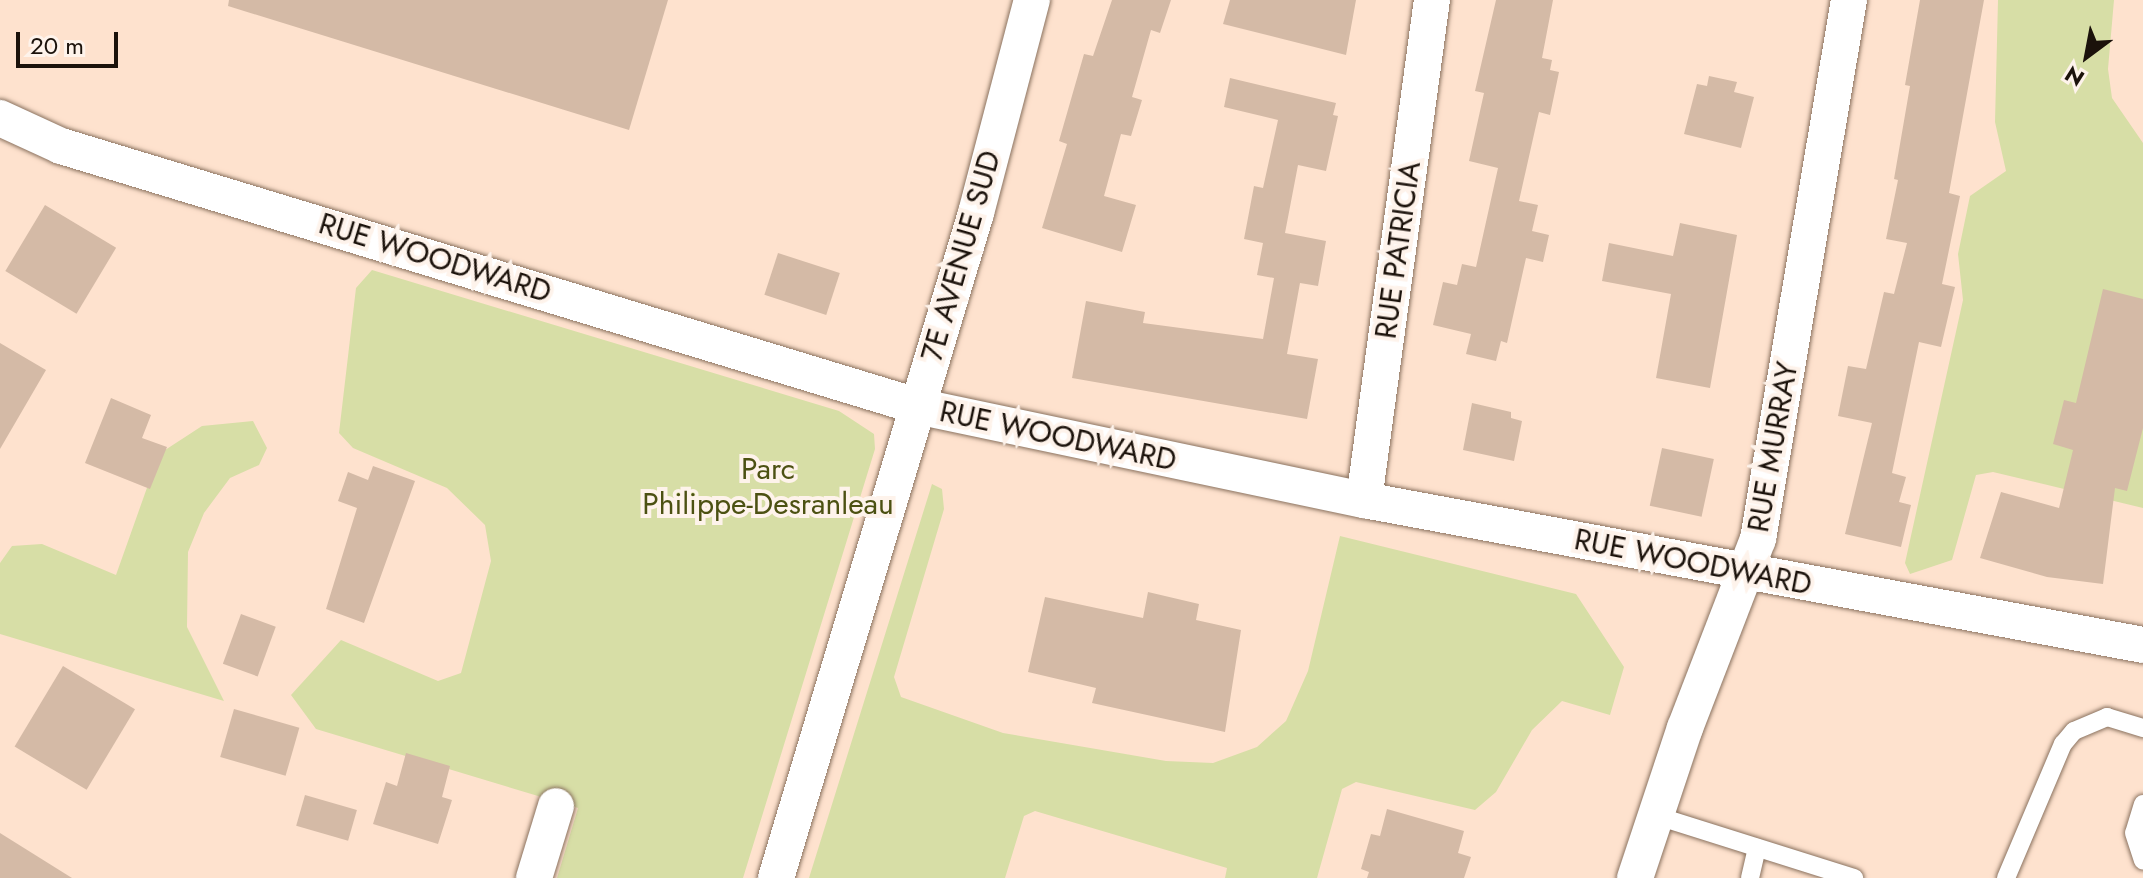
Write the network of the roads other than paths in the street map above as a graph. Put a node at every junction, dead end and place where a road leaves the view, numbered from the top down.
1 (1032, 0) edge
2 (1432, 0) edge
3 (1849, 0) edge
4 (1, 122) edge
5 (917, 406) junction
6 (1364, 500) junction
7 (1747, 573) junction
8 (2143, 645) edge
9 (2143, 728) edge
10 (2143, 804) edge
11 (556, 806) dead end
12 (1654, 815) junction
13 (1757, 848) junction
14 (2143, 861) edge
15 (534, 878) edge
16 (776, 878) edge
17 (1635, 878) edge
18 (1750, 878) edge
19 (1854, 878) edge
20 (2006, 878) edge

1 - 5 street, 7E AVENUE SUD
2 - 6 street, RUE PATRICIA
3 - 7 street, RUE MURRAY
4 - 5 street, RUE WOODWARD
5 - 6 street, RUE WOODWARD
5 - 16 street, 7E AVENUE SUD
6 - 7 street, RUE WOODWARD
7 - 8 street, RUE WOODWARD
7 - 12 street, RUE MURRAY
9 - 20 lane
10 - 14 lane
11 - 15 street
12 - 13 lane
12 - 17 street, RUE MURRAY
13 - 18 lane
13 - 19 lane

